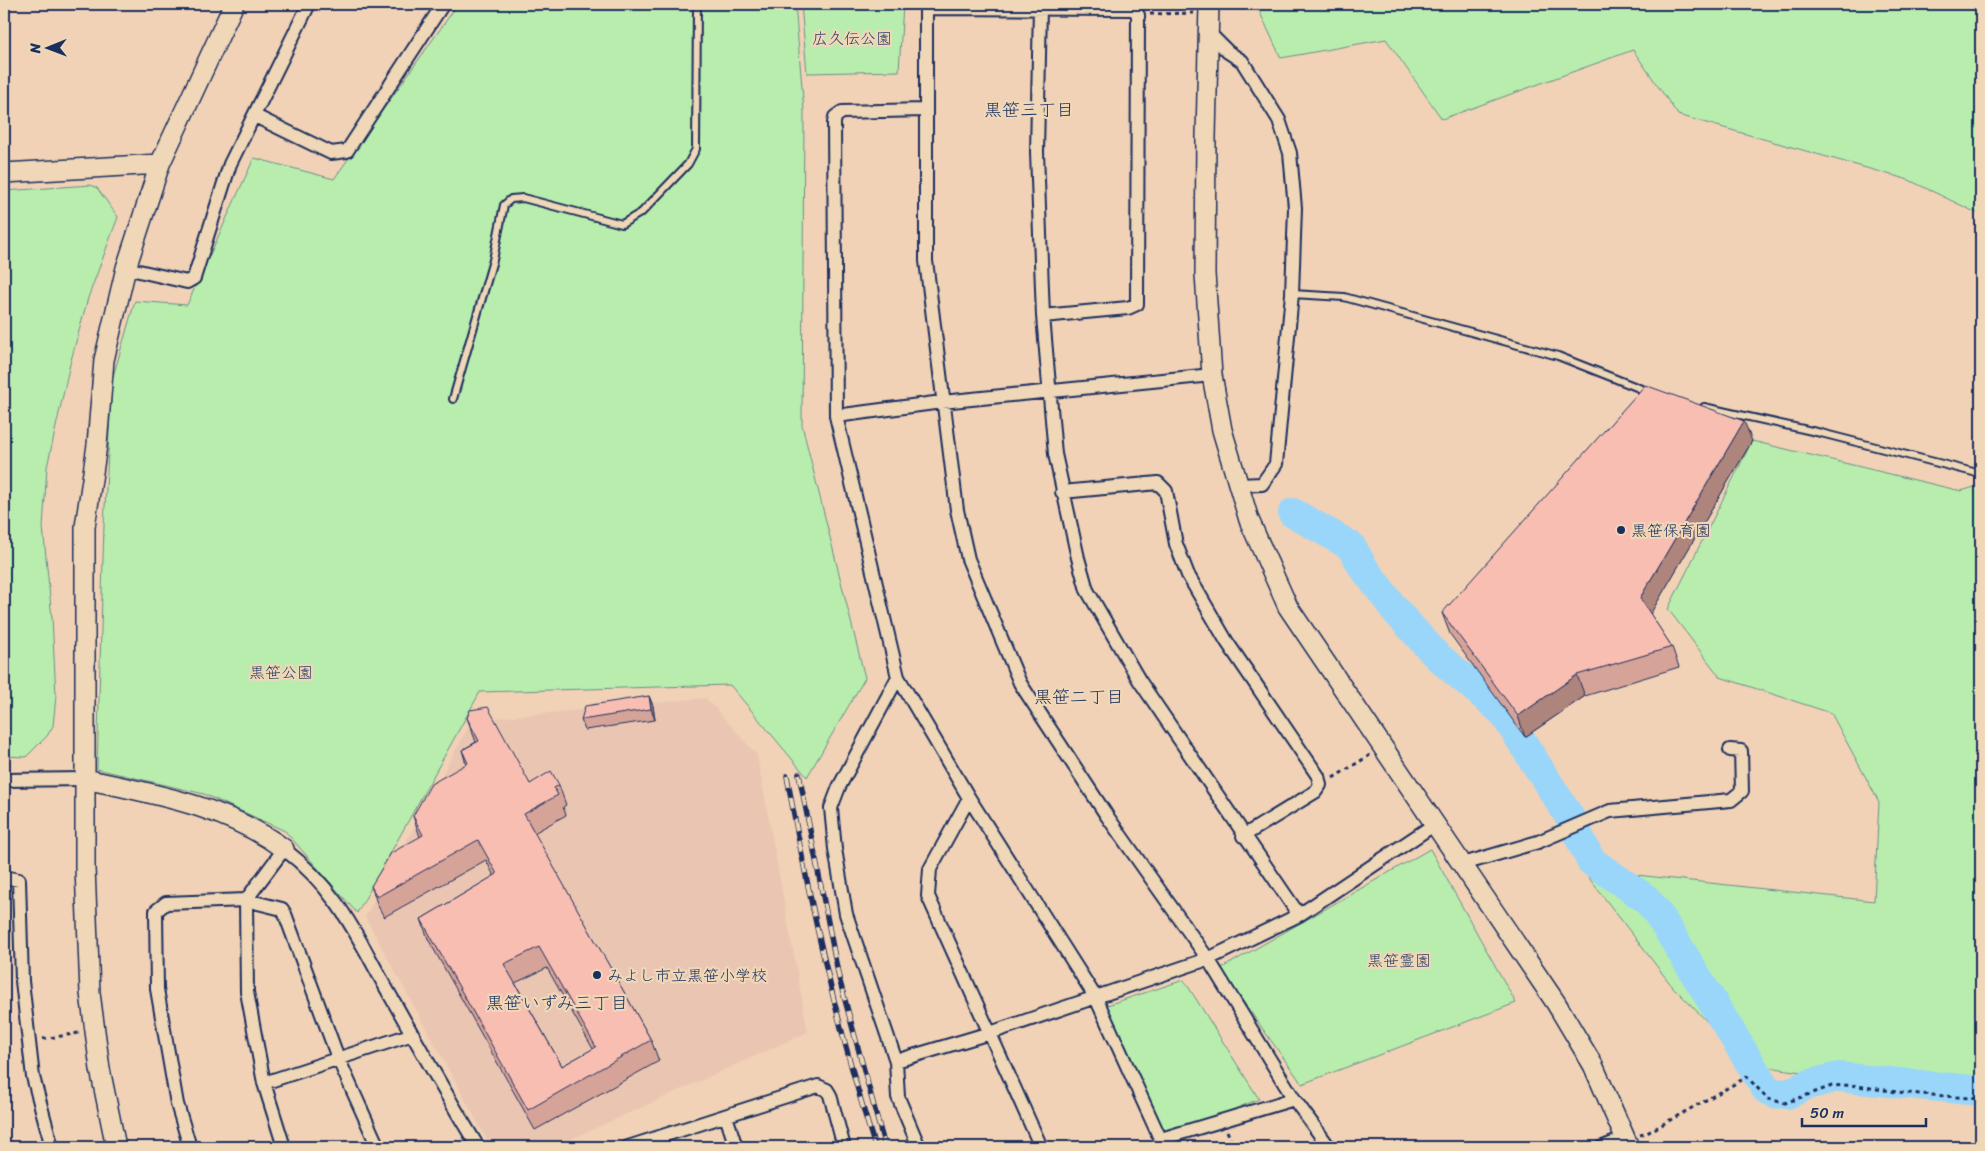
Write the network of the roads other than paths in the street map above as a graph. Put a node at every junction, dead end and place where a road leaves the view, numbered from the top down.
1 (234, 4) edge
2 (309, 4) edge
3 (443, 4) edge
4 (697, 4) edge
5 (926, 6) edge
6 (1040, 7) junction
7 (1209, 8) edge
8 (1208, 32) junction
9 (924, 110) junction
10 (255, 116) junction
11 (160, 164) junction
12 (4, 173) edge
13 (126, 268) junction
14 (1292, 294) junction
15 (1043, 316) junction
16 (1212, 375) junction
17 (1051, 392) junction
18 (1654, 394) edge
19 (453, 399) dead end
20 (942, 402) junction
21 (1700, 406) edge
22 (836, 416) junction
23 (1981, 474) edge
24 (1239, 485) junction
25 (1062, 492) junction
26 (898, 677) junction
27 (1730, 750) dead end
28 (4, 780) edge
29 (85, 780) junction
30 (969, 798) junction
31 (1435, 824) junction
32 (1243, 836) junction
33 (284, 848) junction
34 (1463, 864) junction
35 (4, 877) edge
36 (246, 900) junction
37 (1299, 915) junction
38 (1208, 959) junction
39 (1096, 998) junction
40 (990, 1033) junction
41 (413, 1034) junction
42 (338, 1058) junction
43 (896, 1061) junction
44 (264, 1083) junction
45 (1294, 1099) junction
46 (726, 1116) junction
47 (1162, 1143) edge
48 (1628, 1143) edge
49 (52, 1147) edge
50 (116, 1147) edge
51 (190, 1147) edge
52 (284, 1147) edge
53 (378, 1147) edge
54 (478, 1147) edge
55 (628, 1147) edge
56 (736, 1147) edge
57 (844, 1147) edge
58 (919, 1147) edge
59 (1041, 1147) edge
60 (1329, 1147) edge
61 (1603, 1147) edge

1 - 11 street
2 - 10 street
3 - 10 street
4 - 19 lane
5 - 6 street
5 - 9 street
6 - 15 street
6 - 15 street
7 - 8 street
8 - 14 street
8 - 16 street
9 - 20 street
9 - 22 street
10 - 13 street
11 - 12 street
11 - 13 street
13 - 29 street
14 - 18 lane
14 - 24 street
15 - 17 street
16 - 17 street
16 - 24 street
17 - 20 street
17 - 25 street
20 - 22 street
20 - 38 street
21 - 23 lane
22 - 26 street
24 - 31 street
25 - 32 street
25 - 32 street
26 - 30 street
26 - 43 street
27 - 34 street
28 - 29 street
29 - 33 street
29 - 50 street
30 - 39 street
30 - 40 street
31 - 34 street
31 - 37 street
32 - 37 street
33 - 36 street
33 - 41 street
34 - 48 street
35 - 49 street
36 - 42 street
36 - 44 street
36 - 51 street
37 - 38 street
38 - 39 street
38 - 45 street
39 - 40 street
39 - 47 street
40 - 43 street
40 - 59 street
41 - 42 street
41 - 54 street
42 - 44 street
42 - 53 street
43 - 58 street
44 - 52 street
45 - 47 street
45 - 60 street
46 - 55 street
46 - 56 street
46 - 57 street
48 - 61 street

